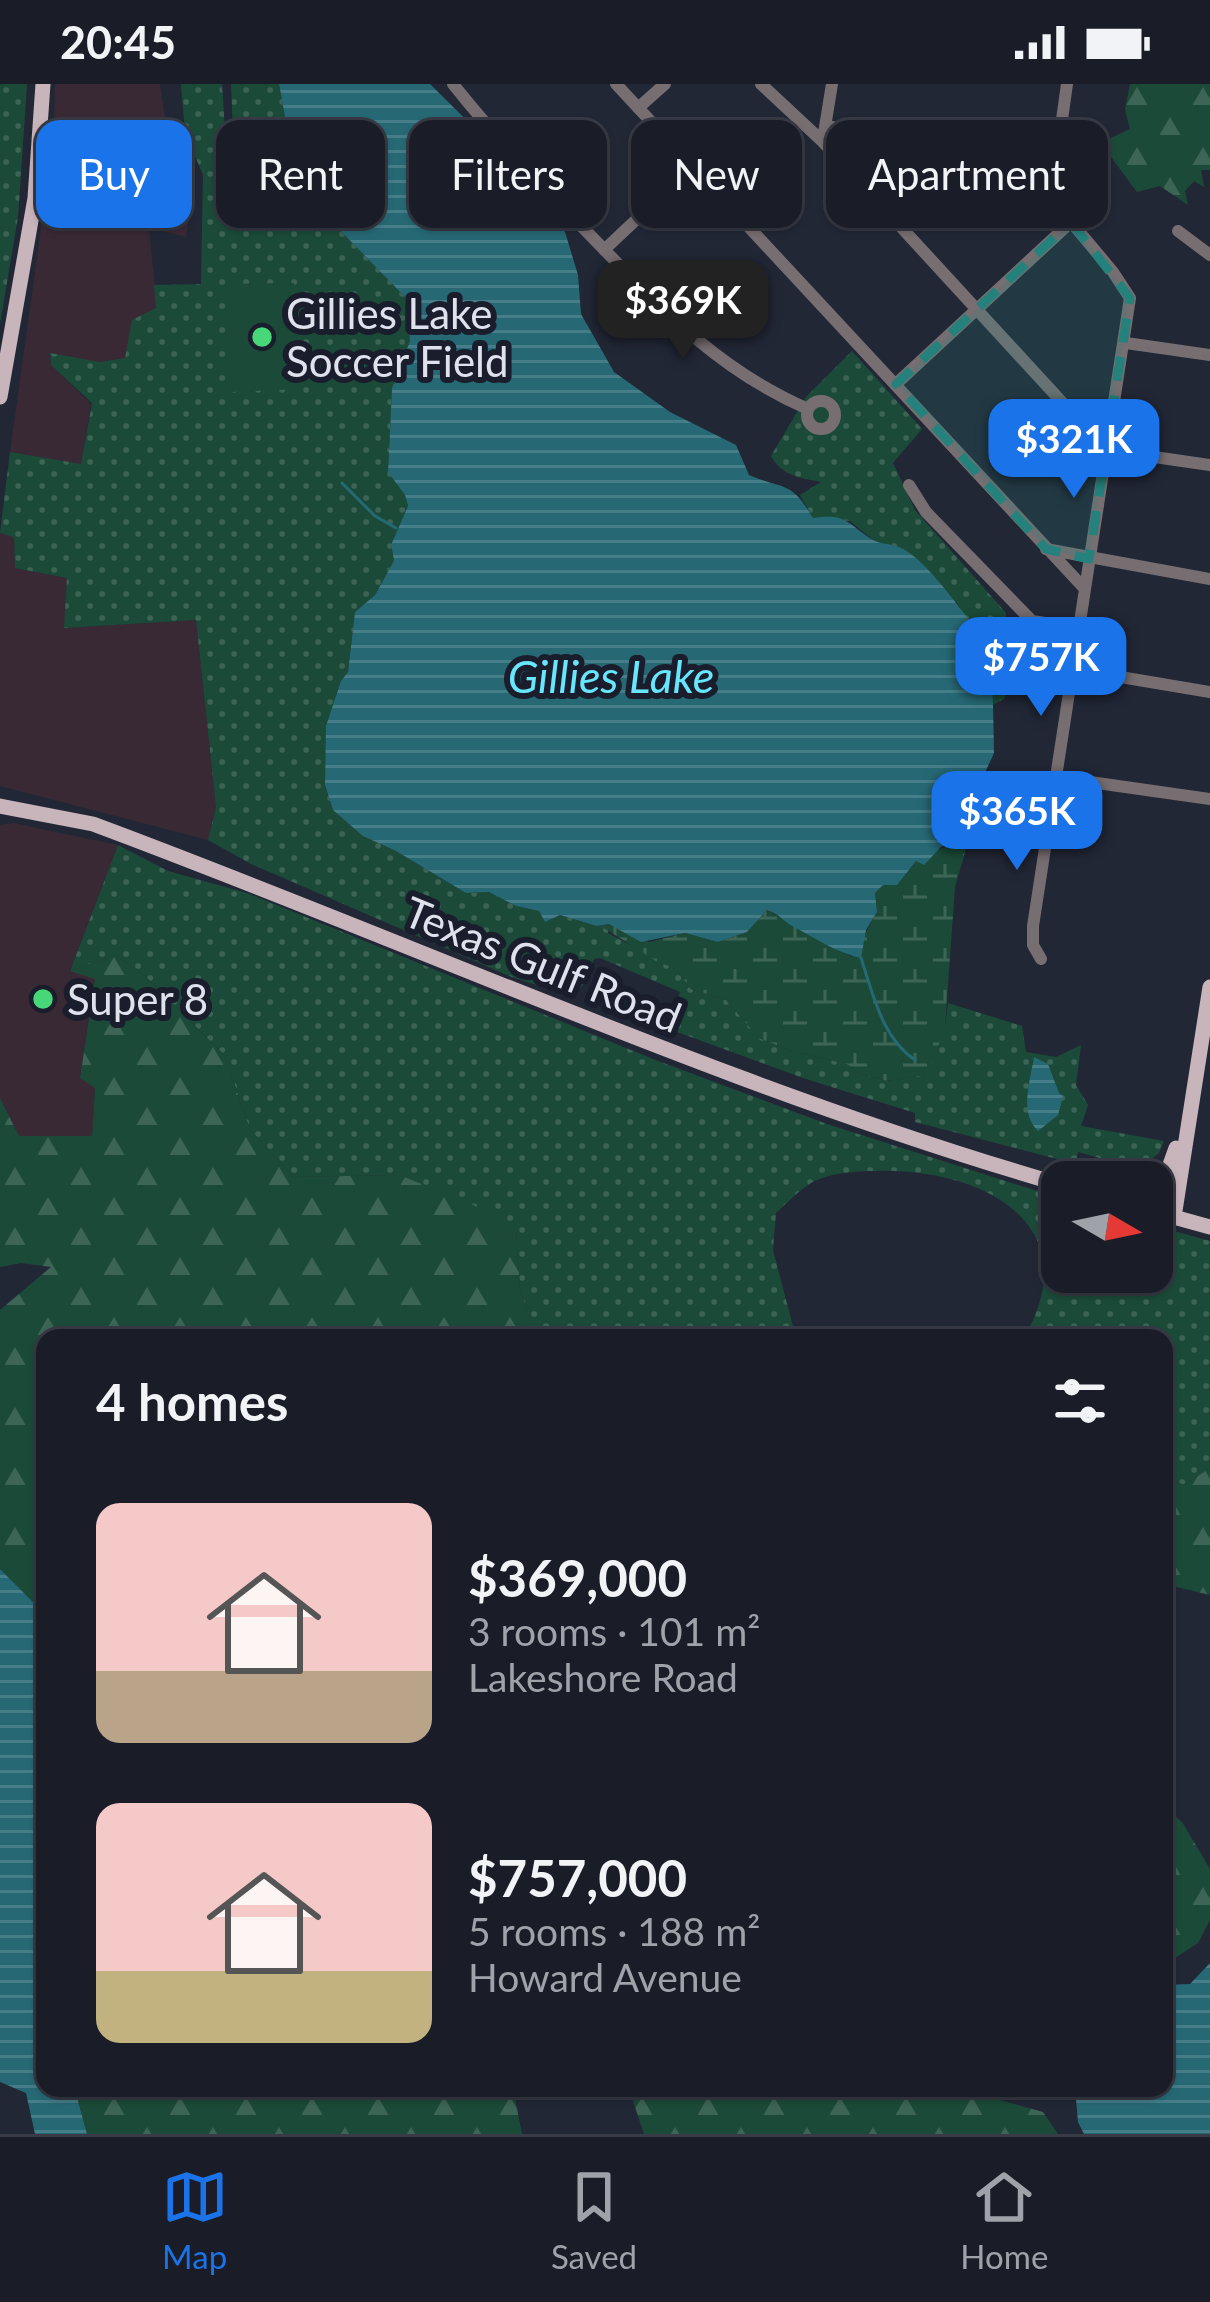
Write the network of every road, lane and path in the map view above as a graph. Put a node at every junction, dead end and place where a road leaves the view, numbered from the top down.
1 (43, 84) edge
2 (453, 84) edge
3 (616, 84) edge
4 (665, 84) edge
5 (761, 84) edge
6 (832, 84) edge
7 (1067, 84) edge
8 (638, 108) junction
9 (649, 120) edge
10 (1062, 120) edge
11 (824, 133) junction
12 (631, 225) edge
13 (749, 228) edge
14 (1065, 228) edge
15 (1076, 228) edge
16 (1178, 231) dead end
17 (604, 250) junction
18 (1210, 255) edge
19 (979, 310) junction
20 (1126, 343) junction
21 (1210, 355) edge
22 (896, 384) junction
23 (0, 397) edge
24 (808, 409) dead end
25 (1106, 450) junction
26 (1210, 465) edge
27 (909, 485) dead end
28 (1046, 549) junction
29 (1089, 560) junction
30 (1210, 579) edge
31 (1084, 588) junction
32 (1079, 628) junction
33 (1073, 670) junction
34 (1210, 692) edge
35 (1055, 777) junction
36 (1210, 799) edge
37 (4, 809) edge
38 (1041, 959) dead end
39 (1210, 987) edge
40 (1195, 1089) junction
41 (1173, 1161) edge
42 (1041, 1179) edge
43 (1174, 1217) joint
44 (1210, 1227) edge

1 - 23 main road
2 - 17 street
3 - 8 street
4 - 8 street
5 - 11 street
6 - 11 street
7 - 10 street
8 - 9 street
11 - 19 street
12 - 17 street
13 - 22 street
14 - 19 street
15 - 20 street
16 - 18 street
17 - 24 street
19 - 22 street
19 - 25 street
20 - 21 street
20 - 25 street
22 - 28 street
25 - 26 street
25 - 29 street
27 - 32 street
28 - 29 street
28 - 31 street
29 - 30 street
29 - 31 street
31 - 32 street
32 - 33 street
33 - 34 street
33 - 35 street
35 - 36 street
35 - 38 street
37 - 42 main road, Texas Gulf Road
39 - 40 main road
40 - 41 main road
40 - 43 main road
43 - 44 main road

